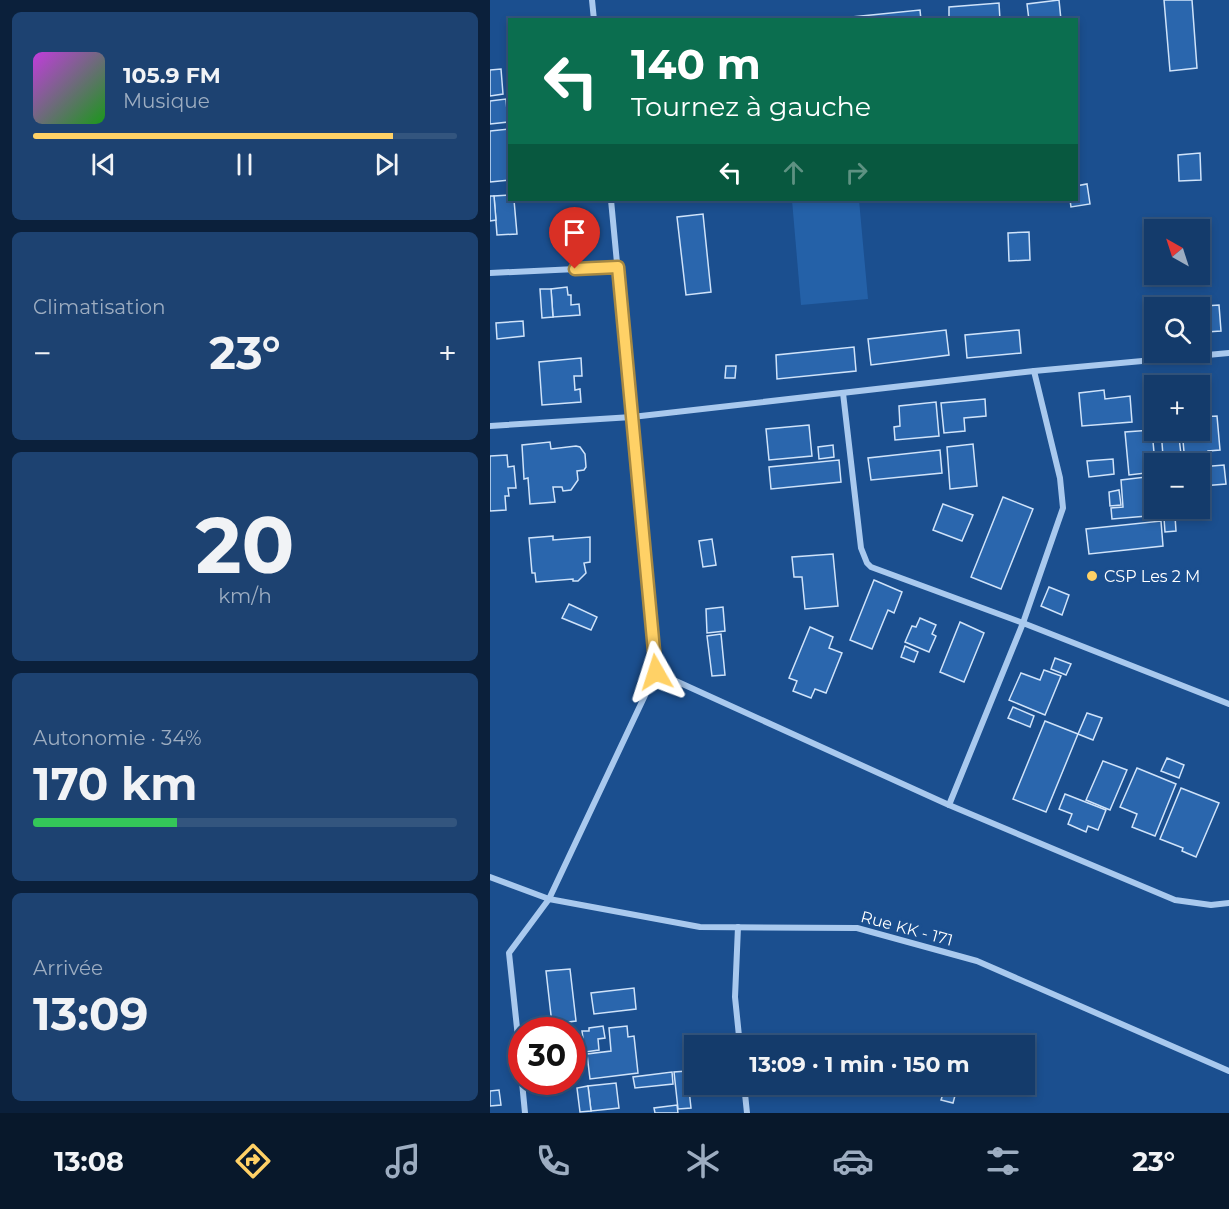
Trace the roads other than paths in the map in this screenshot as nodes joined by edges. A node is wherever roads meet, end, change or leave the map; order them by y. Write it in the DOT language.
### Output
graph roads {
  1 [pos="592,0"];
  2 [pos="594,18"];
  3 [pos="611,201"];
  4 [pos="618,267"];
  5 [pos="490,273"];
  6 [pos="1228,353"];
  7 [pos="1034,371"];
  8 [pos="843,393"];
  9 [pos="632,417"];
  10 [pos="490,426"];
  11 [pos="1023,623"];
  12 [pos="656,672"];
  13 [pos="1228,704"];
  14 [pos="949,805"];
  15 [pos="490,877"];
  16 [pos="549,899"];
  17 [pos="1228,903"];
  18 [pos="738,927"];
  19 [pos="516,1017"];
  20 [pos="739,1035"];
  21 [pos="1228,1071"];
  22 [pos="523,1095"];
  23 [pos="745,1095"];
  24 [pos="525,1113"];
  25 [pos="747,1113"];
  1 -- 2 [label="street"];
  3 -- 4 [label="street"];
  4 -- 5 [label="street"];
  4 -- 9 [label="street"];
  6 -- 7 [label="street"];
  7 -- 8 [label="street"];
  7 -- 11 [label="street"];
  8 -- 9 [label="street"];
  8 -- 11 [label="street"];
  9 -- 10 [label="street"];
  9 -- 12 [label="street"];
  11 -- 13 [label="street"];
  11 -- 14 [label="street"];
  12 -- 14 [label="street"];
  12 -- 16 [label="street"];
  14 -- 17 [label="street"];
  15 -- 16 [label="street, Rue KK - 171"];
  16 -- 18 [label="street, Rue KK - 171"];
  16 -- 19 [label="street"];
  18 -- 20 [label="street"];
  18 -- 21 [label="street, Rue KK - 171"];
  22 -- 24 [label="street"];
  23 -- 25 [label="street"];
}
